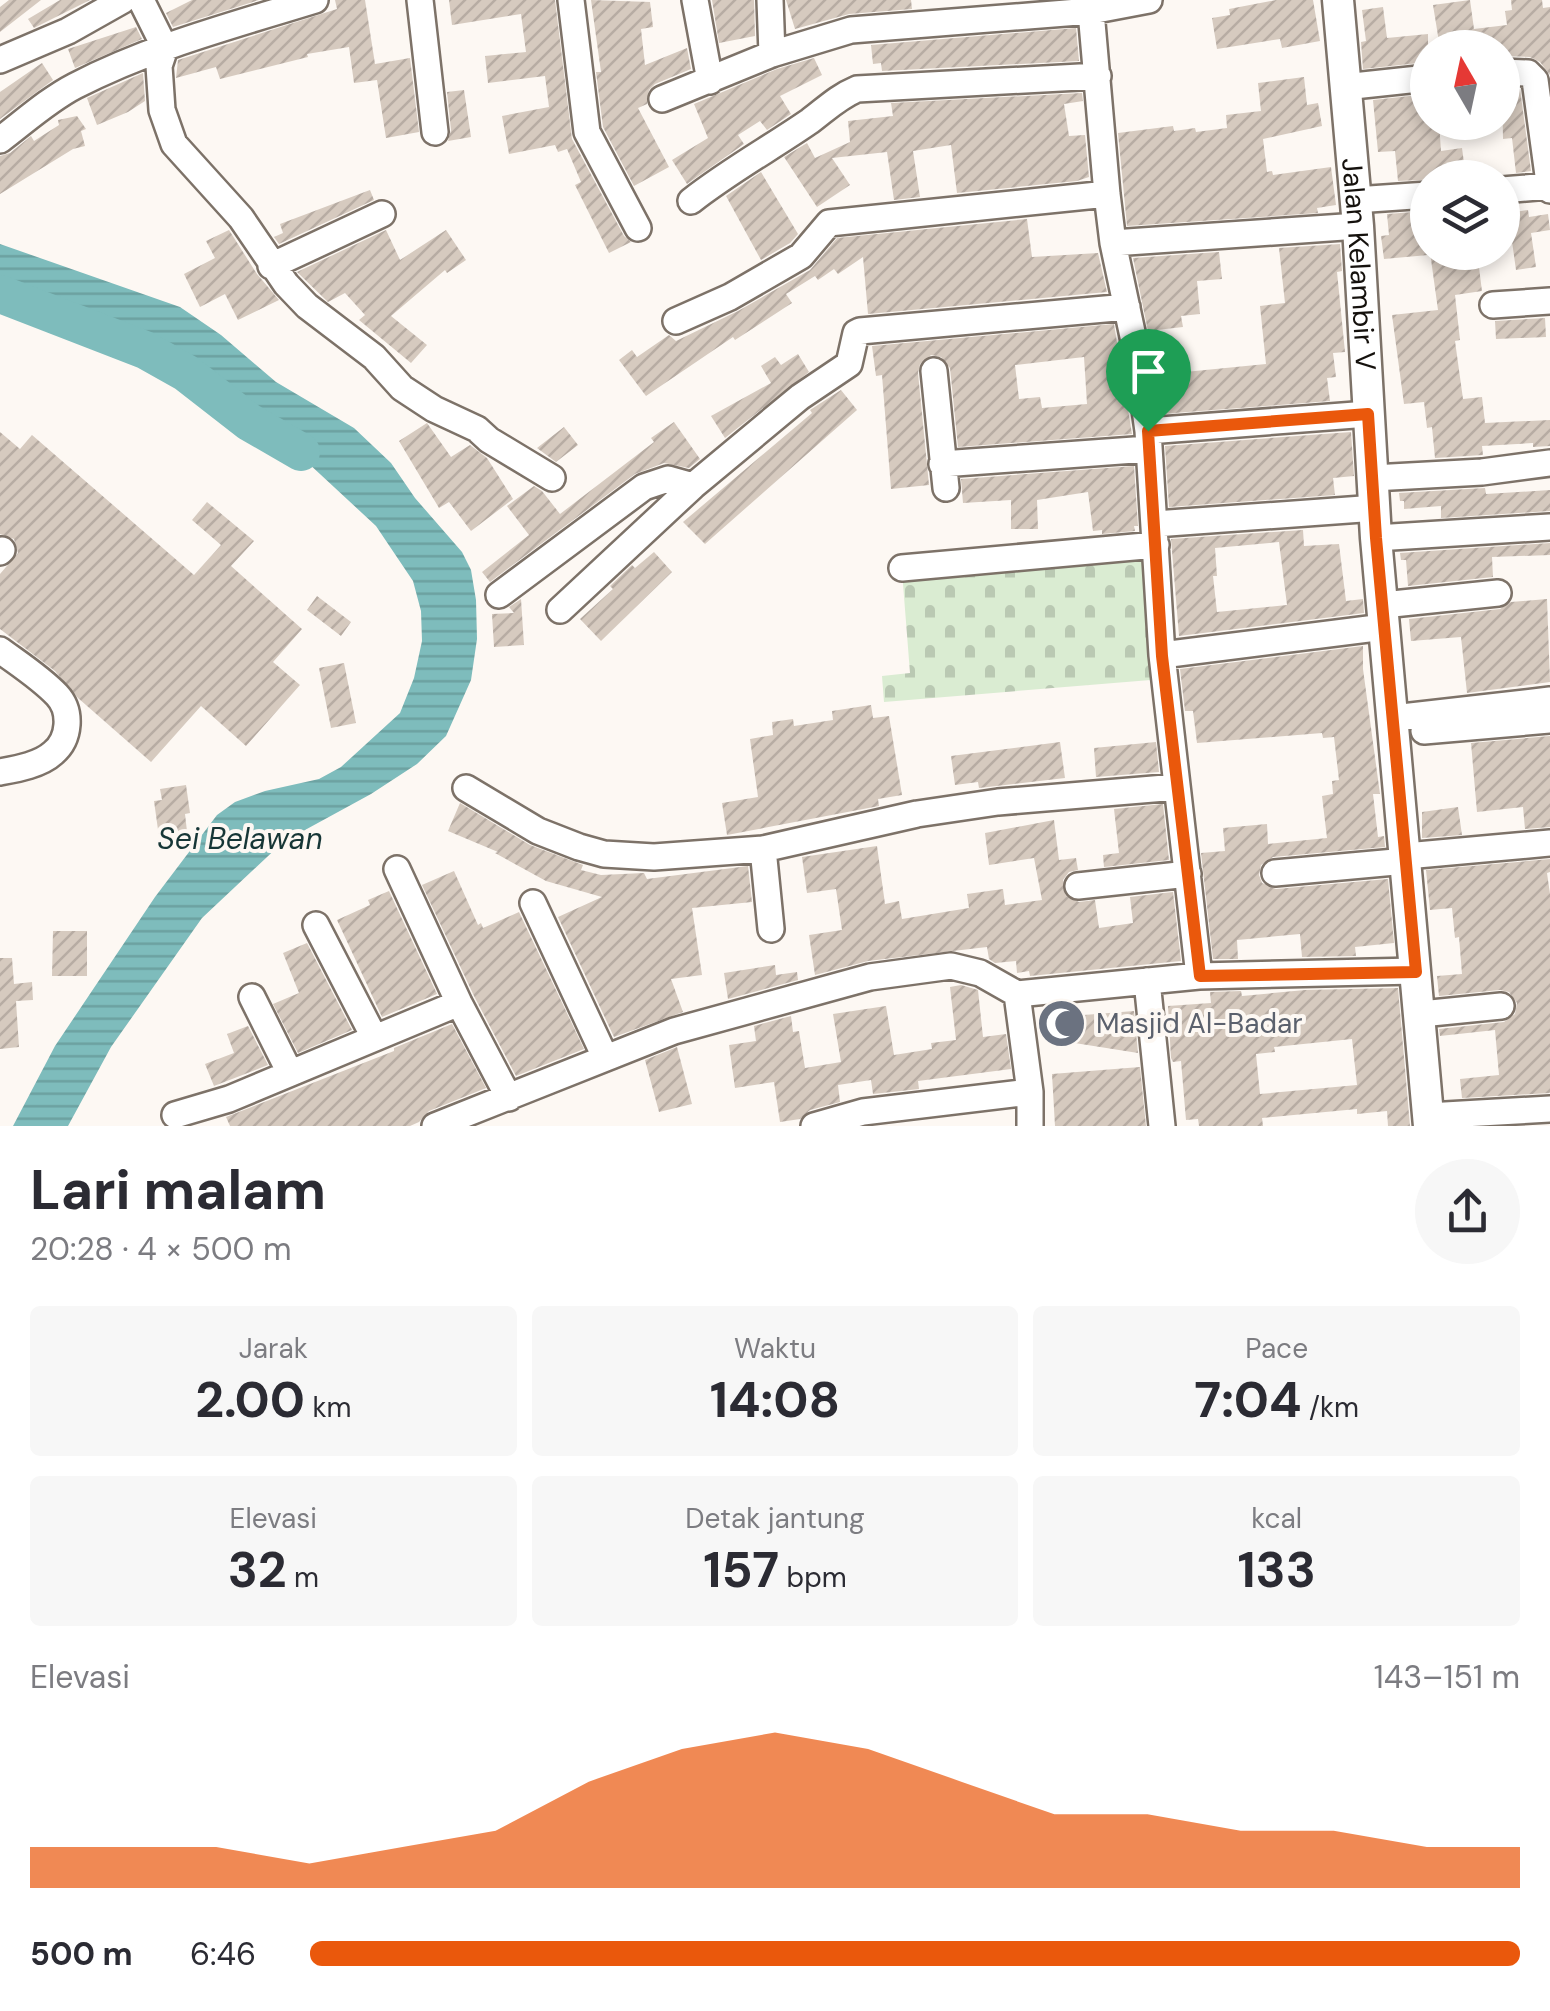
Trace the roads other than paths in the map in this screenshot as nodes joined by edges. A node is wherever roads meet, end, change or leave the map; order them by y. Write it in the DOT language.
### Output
graph roads {
  1 [pos="123,0"];
  2 [pos="140,0"];
  3 [pos="315,0"];
  4 [pos="420,0"];
  5 [pos="571,0"];
  6 [pos="696,0"];
  7 [pos="770,0"];
  8 [pos="1149,0"];
  9 [pos="1339,0"];
  10 [pos="1090,5"];
  11 [pos="164,48"];
  12 [pos="772,54"];
  13 [pos="0,60"];
  14 [pos="1520,73"];
  15 [pos="1098,76"];
  16 [pos="1410,80"];
  17 [pos="710,81"];
  18 [pos="1344,88"];
  19 [pos="662,98"];
  20 [pos="435,132"];
  21 [pos="0,140"];
  22 [pos="1550,188"];
  23 [pos="1520,189"];
  24 [pos="1107,194"];
  25 [pos="1410,200"];
  26 [pos="691,201"];
  27 [pos="1356,213"];
  28 [pos="382,214"];
  29 [pos="638,228"];
  30 [pos="1114,244"];
  31 [pos="272,266"];
  32 [pos="1550,301"];
  33 [pos="1493,306"];
  34 [pos="1127,307"];
  35 [pos="676,321"];
  36 [pos="934,371"];
  37 [pos="1368,414"];
  38 [pos="1148,440"];
  39 [pos="1550,464"];
  40 [pos="552,478"];
  41 [pos="693,486"];
  42 [pos="1375,508"];
  43 [pos="1550,527"];
  44 [pos="1156,534"];
  45 [pos="902,568"];
  46 [pos="1498,593"];
  47 [pos="499,594"];
  48 [pos="560,610"];
  49 [pos="1384,616"];
  50 [pos="0,650"];
  51 [pos="1162,656"];
  52 [pos="1550,700"];
  53 [pos="1550,720"];
  54 [pos="1394,726"];
  55 [pos="0,772"];
  56 [pos="1177,787"];
  57 [pos="466,788"];
  58 [pos="1550,843"];
  59 [pos="763,848"];
  60 [pos="1406,858"];
  61 [pos="396,868"];
  62 [pos="1275,873"];
  63 [pos="1188,874"];
  64 [pos="1078,886"];
  65 [pos="533,903"];
  66 [pos="316,925"];
  67 [pos="771,928"];
  68 [pos="1416,972"];
  69 [pos="1200,976"];
  70 [pos="1147,981"];
  71 [pos="1017,994"];
  72 [pos="252,997"];
  73 [pos="459,1003"];
  74 [pos="1501,1006"];
  75 [pos="1421,1014"];
  76 [pos="374,1037"];
  77 [pos="605,1057"];
  78 [pos="290,1073"];
  79 [pos="1030,1092"];
  80 [pos="509,1098"];
  81 [pos="1550,1109"];
  82 [pos="174,1115"];
  83 [pos="1428,1121"];
  84 [pos="435,1126"];
  85 [pos="814,1126"];
  86 [pos="1030,1126"];
  87 [pos="1162,1126"];
  1 -- 13 [label="street"];
  2 -- 11 [label="street"];
  3 -- 11 [label="street"];
  4 -- 20 [label="street"];
  5 -- 29 [label="street"];
  6 -- 17 [label="street"];
  7 -- 12 [label="street"];
  8 -- 10 [label="street"];
  9 -- 18 [label="main road, Jalan Kelambir V"];
  10 -- 12 [label="street"];
  10 -- 15 [label="street"];
  11 -- 21 [label="street"];
  11 -- 31 [label="street"];
  12 -- 17 [label="street"];
  14 -- 22 [label="street"];
  15 -- 24 [label="street"];
  15 -- 26 [label="street"];
  16 -- 18 [label="street"];
  17 -- 19 [label="street"];
  18 -- 27 [label="main road, Jalan Kelambir V"];
  22 -- 23 [label="street"];
  24 -- 30 [label="street"];
  24 -- 35 [label="street"];
  25 -- 27 [label="street"];
  27 -- 30 [label="street"];
  27 -- 37 [label="main road, Jalan Kelambir V"];
  28 -- 31 [label="street"];
  30 -- 34 [label="street"];
  31 -- 40 [label="street"];
  32 -- 33 [label="street"];
  34 -- 38 [label="street"];
  34 -- 41 [label="street"];
  36 -- 38 [label="street"];
  37 -- 38 [label="street"];
  37 -- 42 [label="main road, Jalan Kelambir V"];
  38 -- 44 [label="street"];
  39 -- 42 [label="street"];
  41 -- 47 [label="street"];
  41 -- 48 [label="street"];
  42 -- 43 [label="street"];
  42 -- 44 [label="street"];
  42 -- 49 [label="main road, Jalan Kelambir V"];
  44 -- 45 [label="street"];
  44 -- 51 [label="street"];
  46 -- 49 [label="street"];
  49 -- 51 [label="street"];
  49 -- 54 [label="main road, Jalan Kelambir V"];
  50 -- 55 [label="street"];
  51 -- 56 [label="street"];
  52 -- 54 [label="street"];
  53 -- 54 [label="street"];
  54 -- 60 [label="main road, Jalan Kelambir V"];
  56 -- 59 [label="street"];
  56 -- 63 [label="street"];
  57 -- 59 [label="street"];
  58 -- 60 [label="street"];
  59 -- 67 [label="street"];
  60 -- 62 [label="street"];
  60 -- 68 [label="main road, Jalan Kelambir V"];
  61 -- 73 [label="street"];
  63 -- 64 [label="street"];
  63 -- 69 [label="street"];
  65 -- 77 [label="street"];
  66 -- 76 [label="street"];
  68 -- 69 [label="street"];
  68 -- 75 [label="main road, Jalan Kelambir V"];
  69 -- 70 [label="street"];
  70 -- 71 [label="street"];
  70 -- 87 [label="street"];
  71 -- 77 [label="street"];
  71 -- 79 [label="street"];
  72 -- 78 [label="street"];
  73 -- 76 [label="street"];
  73 -- 80 [label="street"];
  74 -- 75 [label="street"];
  75 -- 83 [label="main road, Jalan Kelambir V"];
  76 -- 78 [label="street"];
  77 -- 80 [label="street"];
  78 -- 82 [label="street"];
  79 -- 85 [label="street"];
  79 -- 86 [label="street"];
  80 -- 84 [label="street"];
  81 -- 83 [label="street"];
}
